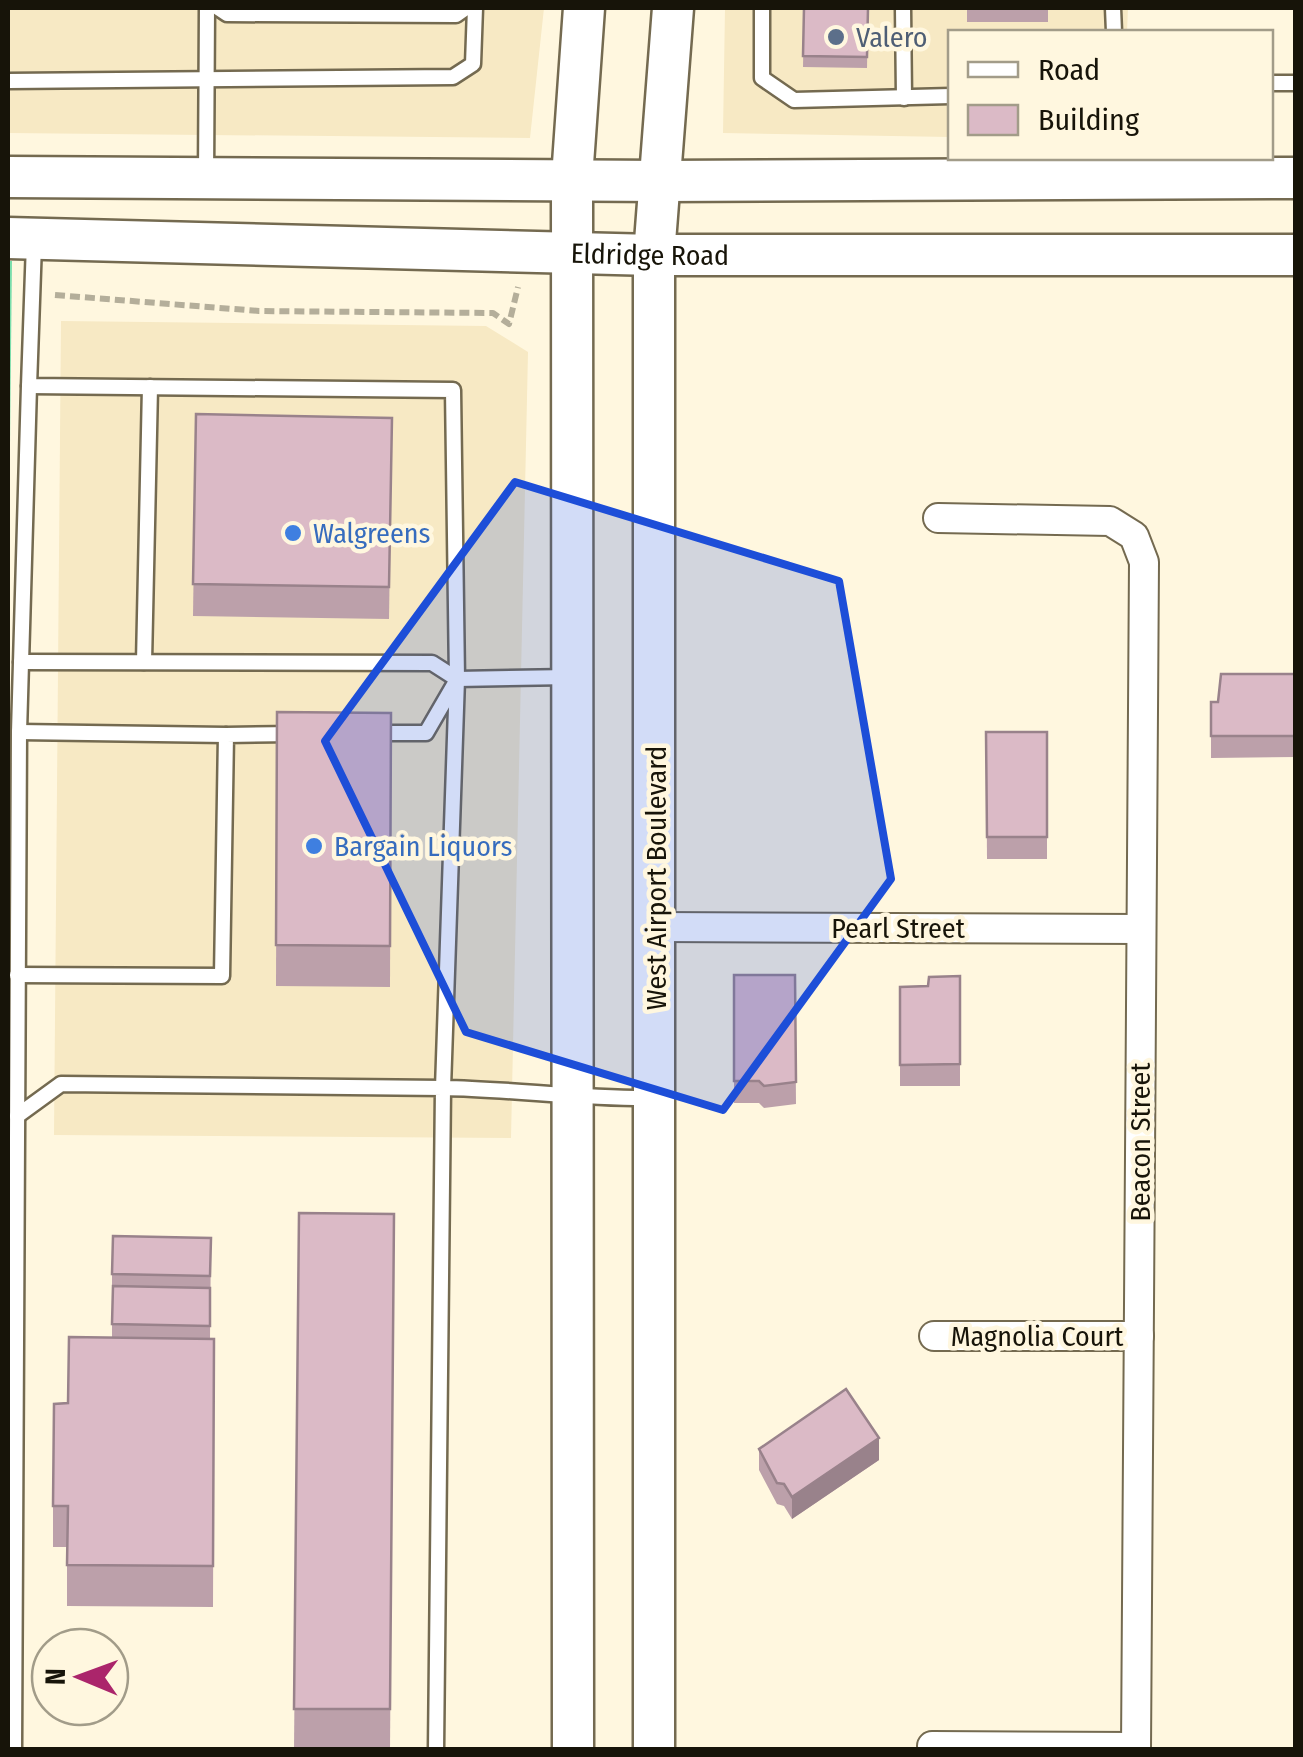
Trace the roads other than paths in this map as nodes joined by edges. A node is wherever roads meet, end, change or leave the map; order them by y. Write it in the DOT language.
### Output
graph roads {
  1 [pos="207,8"];
  2 [pos="218,8"];
  3 [pos="466,8"];
  4 [pos="475,8"];
  5 [pos="584,8"];
  6 [pos="673,8"];
  7 [pos="762,8"];
  8 [pos="903,8"];
  9 [pos="207,80"];
  10 [pos="8,82"];
  11 [pos="948,96"];
  12 [pos="904,98"];
  13 [pos="1135,167"];
  14 [pos="8,176"];
  15 [pos="206,177"];
  16 [pos="572,178"];
  17 [pos="1296,178"];
  18 [pos="662,181"];
  19 [pos="21,238"];
  20 [pos="654,255"];
  21 [pos="1296,255"];
  22 [pos="572,265"];
  23 [pos="30,386"];
  24 [pos="150,387"];
  25 [pos="938,518"];
  26 [pos="21,662"];
  27 [pos="144,662"];
  28 [pos="572,677"];
  29 [pos="457,680"];
  30 [pos="20,732"];
  31 [pos="316,734"];
  32 [pos="353,734"];
  33 [pos="226,735"];
  34 [pos="656,927"];
  35 [pos="1140,929"];
  36 [pos="18,974"];
  37 [pos="443,1088"];
  38 [pos="658,1098"];
  39 [pos="572,1099"];
  40 [pos="17,1116"];
  41 [pos="934,1336"];
  42 [pos="1139,1336"];
  43 [pos="932,1746"];
  44 [pos="1136,1748"];
  45 [pos="14,1750"];
  46 [pos="436,1750"];
  47 [pos="573,1750"];
  48 [pos="654,1750"];
  1 -- 9 [label="lane"];
  2 -- 3 [label="lane"];
  4 -- 9 [label="lane"];
  5 -- 16 [label="main road"];
  6 -- 18 [label="main road, West Airport Boulevard"];
  7 -- 12 [label="lane"];
  8 -- 12 [label="lane"];
  9 -- 10 [label="lane"];
  9 -- 15 [label="lane"];
  11 -- 12 [label="lane"];
  13 -- 17 [label="main road"];
  13 -- 18 [label="main road"];
  14 -- 15 [label="main road"];
  15 -- 16 [label="main road"];
  16 -- 18 [label="main road"];
  16 -- 22 [label="main road"];
  18 -- 20 [label="main road, West Airport Boulevard"];
  19 -- 22 [label="main road, Eldridge Road"];
  19 -- 23 [label="lane"];
  20 -- 21 [label="main road, Eldridge Road"];
  20 -- 22 [label="main road, Eldridge Road"];
  20 -- 34 [label="main road, West Airport Boulevard"];
  22 -- 28 [label="main road"];
  23 -- 24 [label="lane"];
  23 -- 26 [label="lane"];
  24 -- 27 [label="lane"];
  24 -- 29 [label="lane"];
  25 -- 35 [label="street, Beacon Street"];
  26 -- 27 [label="lane"];
  26 -- 30 [label="lane"];
  27 -- 29 [label="lane"];
  28 -- 29 [label="lane"];
  28 -- 39 [label="main road"];
  29 -- 32 [label="lane"];
  29 -- 37 [label="lane"];
  30 -- 33 [label="lane"];
  30 -- 36 [label="lane"];
  31 -- 33 [label="lane"];
  33 -- 36 [label="lane"];
  34 -- 35 [label="street, Pearl Street"];
  34 -- 38 [label="main road, West Airport Boulevard"];
  35 -- 42 [label="street, Beacon Street"];
  36 -- 40 [label="lane"];
  37 -- 39 [label="lane"];
  37 -- 40 [label="lane"];
  37 -- 46 [label="lane"];
  38 -- 39 [label="lane"];
  38 -- 48 [label="main road, West Airport Boulevard"];
  39 -- 47 [label="main road"];
  40 -- 45 [label="lane"];
  41 -- 42 [label="street, Magnolia Court"];
  42 -- 44 [label="street, Beacon Street"];
  43 -- 44 [label="street"];
}
